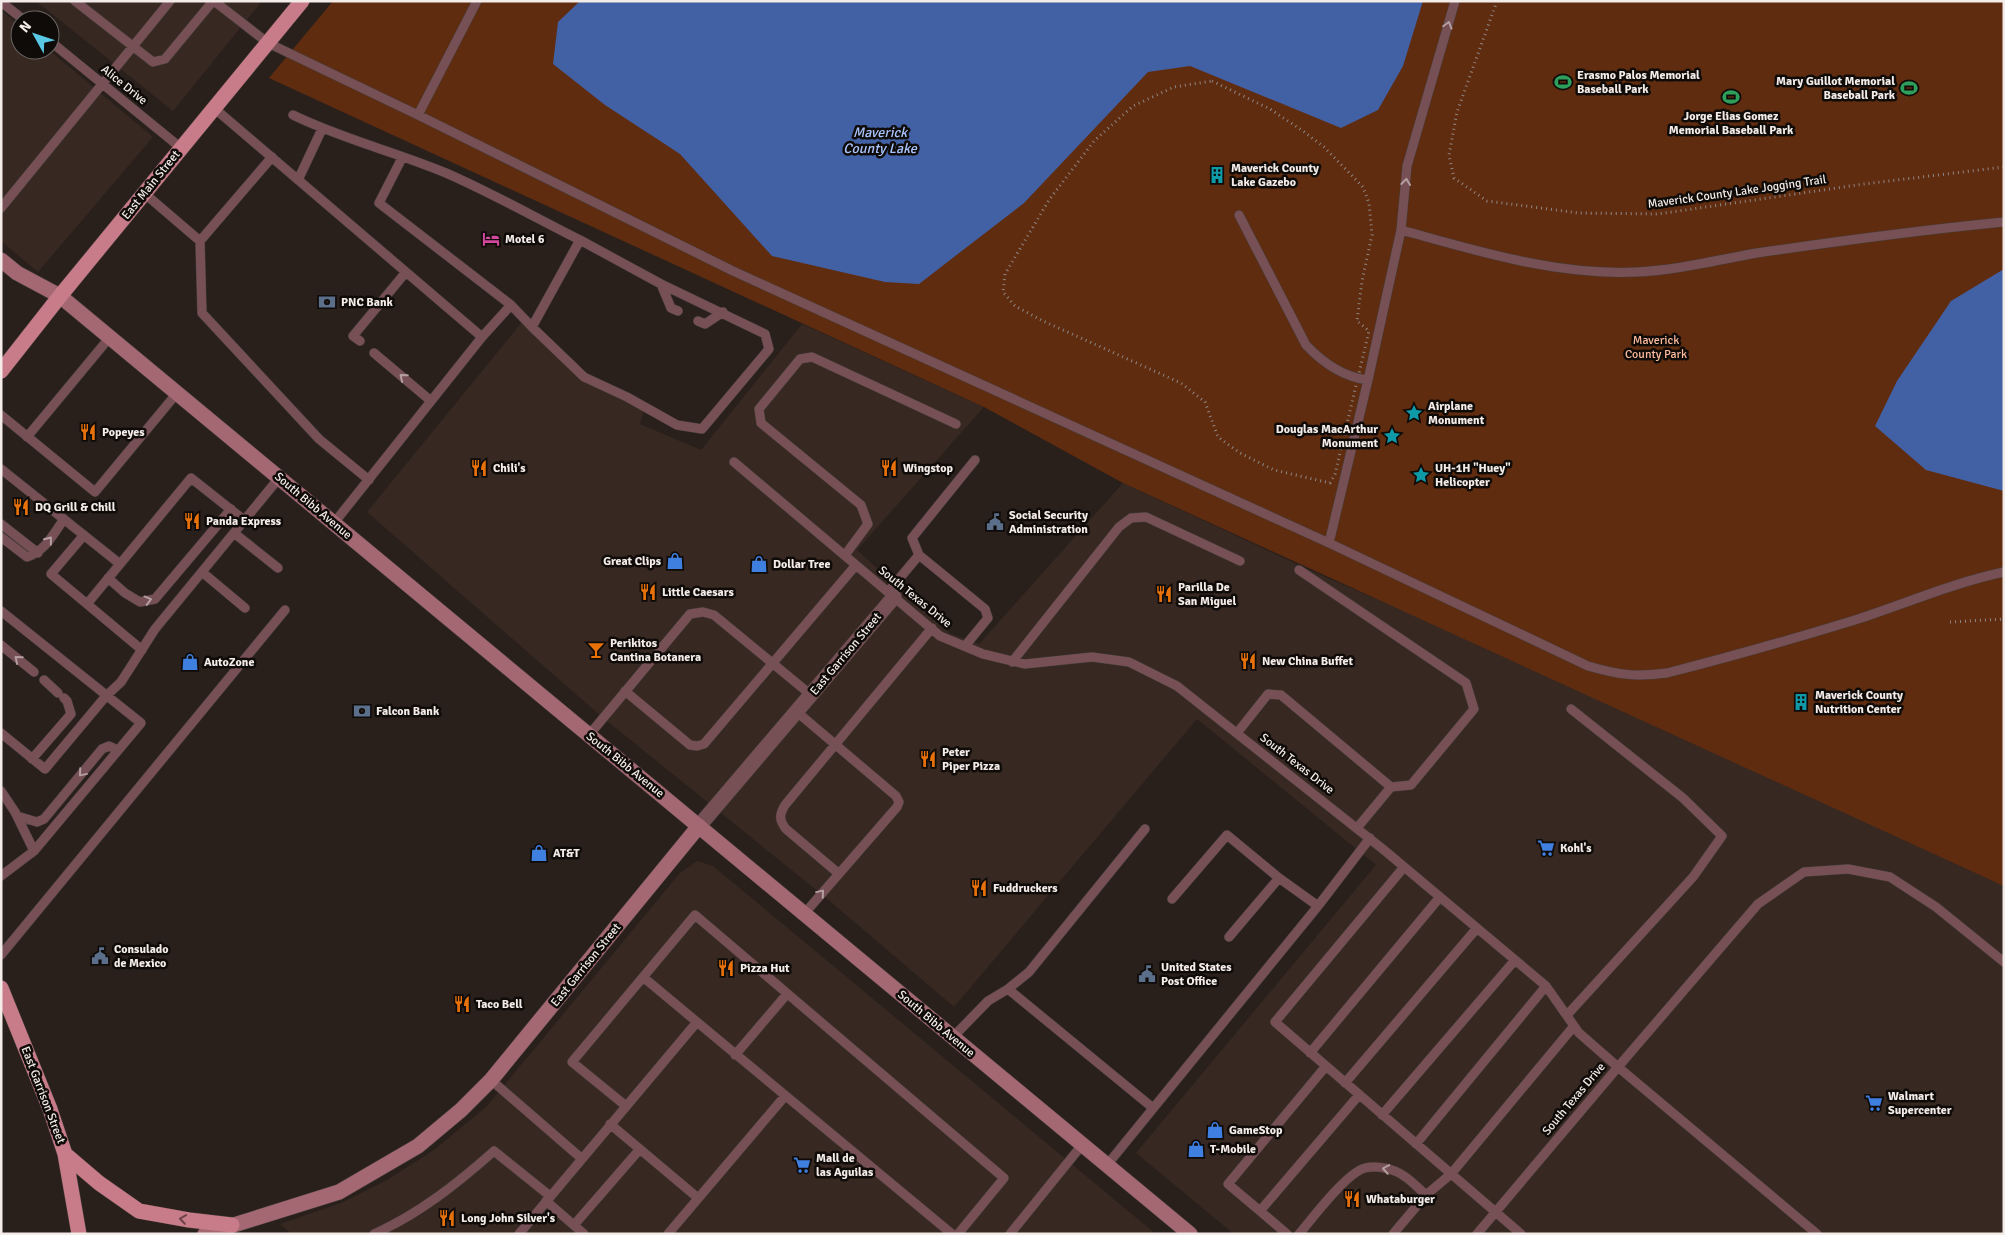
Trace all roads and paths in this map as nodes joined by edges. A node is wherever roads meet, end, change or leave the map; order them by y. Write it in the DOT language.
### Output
graph roads {
  1 [pos="75,1"];
  2 [pos="170,1"];
  3 [pos="213,1"];
  4 [pos="302,1"];
  5 [pos="477,1"];
  6 [pos="1455,1"];
  7 [pos="1497,1"];
  8 [pos="1,2"];
  9 [pos="11,10"];
  10 [pos="268,43"];
  11 [pos="133,46"];
  12 [pos="60,49"];
  13 [pos="103,84"];
  14 [pos="214,108"];
  15 [pos="293,115"];
  16 [pos="418,115"];
  17 [pos="322,129"];
  18 [pos="181,148"];
  19 [pos="272,158"];
  20 [pos="402,158"];
  21 [pos="2004,167"];
  22 [pos="298,180"];
  23 [pos="144,193"];
  24 [pos="1,208"];
  25 [pos="1239,216"];
  26 [pos="2004,222"];
  27 [pos="1401,230"];
  28 [pos="580,240"];
  29 [pos="200,241"];
  30 [pos="1,260"];
  31 [pos="406,272"];
  32 [pos="661,284"];
  33 [pos="60,296"];
  34 [pos="511,305"];
  35 [pos="678,311"];
  36 [pos="723,312"];
  37 [pos="698,321"];
  38 [pos="532,326"];
  39 [pos="1363,326"];
  40 [pos="110,337"];
  41 [pos="482,337"];
  42 [pos="360,341"];
  43 [pos="374,353"];
  44 [pos="1,371"];
  45 [pos="1368,380"];
  46 [pos="177,393"];
  47 [pos="432,401"];
  48 [pos="1,415"];
  49 [pos="956,424"];
  50 [pos="27,436"];
  51 [pos="975,460"];
  52 [pos="734,462"];
  53 [pos="1,469"];
  54 [pos="279,478"];
  55 [pos="369,480"];
  56 [pos="1330,483"];
  57 [pos="231,509"];
  58 [pos="64,519"];
  59 [pos="244,520"];
  60 [pos="334,523"];
  61 [pos="1,524"];
  62 [pos="234,533"];
  63 [pos="84,535"];
  64 [pos="1,538"];
  65 [pos="1328,543"];
  66 [pos="38,553"];
  67 [pos="845,555"];
  68 [pos="919,556"];
  69 [pos="1240,561"];
  70 [pos="120,564"];
  71 [pos="856,565"];
  72 [pos="278,568"];
  73 [pos="1299,570"];
  74 [pos="202,572"];
  75 [pos="2004,572"];
  76 [pos="108,578"];
  77 [pos="891,594"];
  78 [pos="87,604"];
  79 [pos="245,608"];
  80 [pos="285,610"];
  81 [pos="1,611"];
  82 [pos="2004,619"];
  83 [pos="1950,622"];
  84 [pos="932,628"];
  85 [pos="1,645"];
  86 [pos="965,646"];
  87 [pos="142,650"];
  88 [pos="1012,662"];
  89 [pos="773,663"];
  90 [pos="34,672"];
  91 [pos="44,680"];
  92 [pos="625,691"];
  93 [pos="811,695"];
  94 [pos="106,696"];
  95 [pos="1571,709"];
  96 [pos="797,712"];
  97 [pos="1237,733"];
  98 [pos="1,734"];
  99 [pos="589,735"];
  100 [pos="835,743"];
  101 [pos="118,750"];
  102 [pos="32,759"];
  103 [pos="1391,787"];
  104 [pos="1,791"];
  105 [pos="17,816"];
  106 [pos="699,826"];
  107 [pos="1357,828"];
  108 [pos="1145,829"];
  109 [pos="1370,838"];
  110 [pos="34,850"];
  111 [pos="1404,866"];
  112 [pos="2,871"];
  113 [pos="838,873"];
  114 [pos="1279,878"];
  115 [pos="1440,897"];
  116 [pos="1172,899"];
  117 [pos="1318,906"];
  118 [pos="804,914"];
  119 [pos="1477,928"];
  120 [pos="1229,937"];
  121 [pos="1,955"];
  122 [pos="1515,960"];
  123 [pos="2004,962"];
  124 [pos="643,977"];
  125 [pos="1546,986"];
  126 [pos="1,988"];
  127 [pos="1008,989"];
  128 [pos="787,994"];
  129 [pos="1567,1015"];
  130 [pos="697,1022"];
  131 [pos="1574,1026"];
  132 [pos="953,1038"];
  133 [pos="1310,1053"];
  134 [pos="735,1054"];
  135 [pos="1326,1066"];
  136 [pos="1618,1067"];
  137 [pos="491,1080"];
  138 [pos="1345,1083"];
  139 [pos="1359,1095"];
  140 [pos="785,1096"];
  141 [pos="626,1106"];
  142 [pos="1153,1108"];
  143 [pos="1382,1115"];
  144 [pos="610,1124"];
  145 [pos="1416,1144"];
  146 [pos="1082,1145"];
  147 [pos="640,1149"];
  148 [pos="65,1154"];
  149 [pos="581,1158"];
  150 [pos="1107,1165"];
  151 [pos="1450,1174"];
  152 [pos="1426,1195"];
  153 [pos="698,1198"];
  154 [pos="548,1199"];
  155 [pos="1260,1211"];
  156 [pos="1495,1213"];
  157 [pos="574,1225"];
  158 [pos="234,1228"];
  159 [pos="79,1234"];
  160 [pos="205,1234"];
  161 [pos="374,1234"];
  162 [pos="519,1234"];
  163 [pos="584,1234"];
  164 [pos="668,1234"];
  165 [pos="952,1234"];
  166 [pos="958,1234"];
  167 [pos="1010,1234"];
  168 [pos="1190,1234"];
  169 [pos="1287,1234"];
  170 [pos="1299,1234"];
  171 [pos="1394,1234"];
  172 [pos="1478,1234"];
  173 [pos="1521,1234"];
  174 [pos="1817,1234"];
  1 -- 11 [label="lane"];
  2 -- 11 [label="lane"];
  3 -- 10 [label="lane"];
  3 -- 11 [label="lane"];
  4 -- 10 [label="main road, East Main Street"];
  5 -- 16 [label="lane"];
  27 -- 6 [label="lane, one-way"];
  7 -- 21 [label="path, Maverick County Lake Jogging Trail"];
  8 -- 9 [label="lane"];
  10 -- 14 [label="main road, East Main Street"];
  10 -- 16 [label="lane"];
  11 -- 13 [label="lane"];
  12 -- 13 [label="lane, Alice Drive"];
  13 -- 18 [label="lane, Alice Drive"];
  13 -- 24 [label="lane"];
  14 -- 18 [label="main road, East Main Street"];
  14 -- 19 [label="lane"];
  15 -- 17 [label="lane"];
  16 -- 65 [label="lane"];
  17 -- 20 [label="lane"];
  17 -- 22 [label="lane"];
  18 -- 23 [label="main road, East Main Street"];
  19 -- 22 [label="lane"];
  19 -- 29 [label="lane"];
  20 -- 28 [label="lane"];
  20 -- 34 [label="lane"];
  22 -- 31 [label="lane"];
  23 -- 29 [label="lane"];
  23 -- 33 [label="main road, East Main Street"];
  25 -- 45 [label="lane"];
  26 -- 27 [label="lane"];
  27 -- 45 [label="lane"];
  28 -- 32 [label="lane"];
  28 -- 38 [label="lane"];
  29 -- 55 [label="lane"];
  30 -- 33 [label="main road, South Bibb Avenue"];
  31 -- 41 [label="lane"];
  31 -- 42 [label="lane"];
  32 -- 35 [label="lane"];
  32 -- 36 [label="lane"];
  33 -- 40 [label="main road, South Bibb Avenue"];
  33 -- 44 [label="main road, East Main Street"];
  34 -- 38 [label="lane"];
  34 -- 41 [label="lane"];
  36 -- 37 [label="lane"];
  36 -- 38 [label="lane"];
  39 -- 56 [label="path"];
  40 -- 46 [label="main road, South Bibb Avenue"];
  40 -- 50 [label="lane"];
  41 -- 47 [label="lane"];
  47 -- 43 [label="lane, one-way"];
  45 -- 65 [label="lane"];
  46 -- 50 [label="lane"];
  46 -- 54 [label="main road, South Bibb Avenue"];
  47 -- 55 [label="lane"];
  48 -- 50 [label="lane"];
  49 -- 67 [label="lane"];
  51 -- 68 [label="lane"];
  52 -- 67 [label="lane, South Texas Drive"];
  53 -- 58 [label="lane"];
  54 -- 59 [label="lane"];
  54 -- 60 [label="main road, South Bibb Avenue"];
  55 -- 60 [label="lane"];
  57 -- 59 [label="lane"];
  57 -- 70 [label="lane"];
  76 -- 57 [label="lane, one-way"];
  58 -- 63 [label="lane"];
  66 -- 58 [label="lane, one-way"];
  59 -- 62 [label="lane"];
  60 -- 99 [label="main road, South Bibb Avenue"];
  61 -- 66 [label="lane"];
  62 -- 72 [label="lane"];
  62 -- 74 [label="lane"];
  63 -- 70 [label="lane"];
  63 -- 78 [label="lane"];
  64 -- 66 [label="lane"];
  65 -- 75 [label="lane"];
  67 -- 71 [label="lane, South Texas Drive"];
  68 -- 77 [label="lane"];
  68 -- 86 [label="lane"];
  69 -- 88 [label="lane"];
  70 -- 76 [label="lane"];
  71 -- 77 [label="lane, South Texas Drive"];
  71 -- 89 [label="lane"];
  73 -- 103 [label="lane"];
  74 -- 79 [label="lane"];
  74 -- 87 [label="lane"];
  76 -- 78 [label="lane"];
  77 -- 84 [label="lane, South Texas Drive"];
  77 -- 93 [label="street, East Garrison Street"];
  78 -- 87 [label="lane"];
  80 -- 121 [label="lane"];
  81 -- 94 [label="lane"];
  82 -- 83 [label="path"];
  84 -- 86 [label="lane, South Texas Drive"];
  84 -- 100 [label="lane"];
  90 -- 85 [label="lane, one-way"];
  86 -- 88 [label="lane, South Texas Drive"];
  87 -- 94 [label="lane"];
  88 -- 97 [label="lane, South Texas Drive"];
  89 -- 92 [label="lane"];
  89 -- 92 [label="lane"];
  89 -- 93 [label="lane"];
  91 -- 102 [label="lane"];
  92 -- 99 [label="lane"];
  93 -- 96 [label="street, East Garrison Street"];
  94 -- 101 [label="lane"];
  94 -- 102 [label="lane"];
  95 -- 129 [label="lane"];
  96 -- 100 [label="lane"];
  96 -- 106 [label="street, East Garrison Street"];
  97 -- 103 [label="lane"];
  97 -- 107 [label="lane, South Texas Drive"];
  98 -- 102 [label="lane"];
  99 -- 106 [label="main road, South Bibb Avenue"];
  100 -- 113 [label="lane"];
  100 -- 113 [label="lane"];
  101 -- 105 [label="lane, one-way"];
  101 -- 110 [label="lane"];
  103 -- 107 [label="lane"];
  104 -- 105 [label="lane"];
  105 -- 110 [label="lane"];
  106 -- 118 [label="main road, South Bibb Avenue"];
  106 -- 137 [label="main road, East Garrison Street"];
  107 -- 109 [label="lane, South Texas Drive"];
  108 -- 127 [label="lane"];
  109 -- 111 [label="lane, South Texas Drive"];
  109 -- 117 [label="lane"];
  110 -- 112 [label="lane"];
  111 -- 115 [label="lane, South Texas Drive"];
  111 -- 133 [label="lane"];
  118 -- 113 [label="lane, one-way"];
  114 -- 116 [label="lane"];
  114 -- 117 [label="lane"];
  114 -- 120 [label="lane"];
  115 -- 119 [label="lane, South Texas Drive"];
  115 -- 133 [label="lane"];
  117 -- 142 [label="lane"];
  118 -- 132 [label="main road, South Bibb Avenue"];
  119 -- 122 [label="lane, South Texas Drive"];
  119 -- 138 [label="lane"];
  122 -- 125 [label="lane, South Texas Drive"];
  122 -- 143 [label="lane"];
  123 -- 136 [label="lane"];
  124 -- 128 [label="lane"];
  124 -- 130 [label="lane"];
  124 -- 141 [label="lane"];
  125 -- 129 [label="lane, South Texas Drive"];
  125 -- 145 [label="lane"];
  126 -- 148 [label="main road, East Garrison Street"];
  127 -- 132 [label="lane"];
  127 -- 142 [label="lane"];
  128 -- 134 [label="lane"];
  128 -- 166 [label="lane"];
  129 -- 131 [label="lane, South Texas Drive"];
  130 -- 134 [label="lane"];
  130 -- 141 [label="lane"];
  131 -- 136 [label="lane, South Texas Drive"];
  131 -- 151 [label="lane"];
  132 -- 146 [label="main road, South Bibb Avenue"];
  133 -- 135 [label="lane"];
  134 -- 140 [label="lane"];
  135 -- 138 [label="lane"];
  135 -- 155 [label="lane"];
  136 -- 156 [label="lane, South Texas Drive"];
  136 -- 174 [label="lane"];
  137 -- 149 [label="lane"];
  137 -- 158 [label="main road, East Garrison Street"];
  138 -- 139 [label="lane"];
  139 -- 143 [label="lane"];
  139 -- 155 [label="lane"];
  140 -- 153 [label="lane"];
  140 -- 165 [label="lane"];
  141 -- 144 [label="lane"];
  142 -- 150 [label="lane"];
  143 -- 145 [label="lane"];
  144 -- 147 [label="lane"];
  144 -- 149 [label="lane"];
  145 -- 151 [label="lane"];
  146 -- 150 [label="main road, South Bibb Avenue"];
  146 -- 167 [label="lane"];
  147 -- 153 [label="lane"];
  147 -- 157 [label="lane"];
  158 -- 148 [label="main road, one-way"];
  148 -- 159 [label="main road, East Garrison Street"];
  149 -- 154 [label="lane"];
  150 -- 168 [label="main road, South Bibb Avenue"];
  151 -- 152 [label="lane"];
  151 -- 156 [label="lane"];
  152 -- 170 [label="lane, one-way"];
  152 -- 171 [label="lane"];
  153 -- 164 [label="lane"];
  154 -- 157 [label="lane"];
  154 -- 161 [label="lane"];
  154 -- 162 [label="lane"];
  155 -- 169 [label="lane"];
  156 -- 172 [label="lane, South Texas Drive"];
  156 -- 173 [label="lane"];
  157 -- 163 [label="lane"];
  158 -- 160 [label="main road, East Garrison Street"];
}
